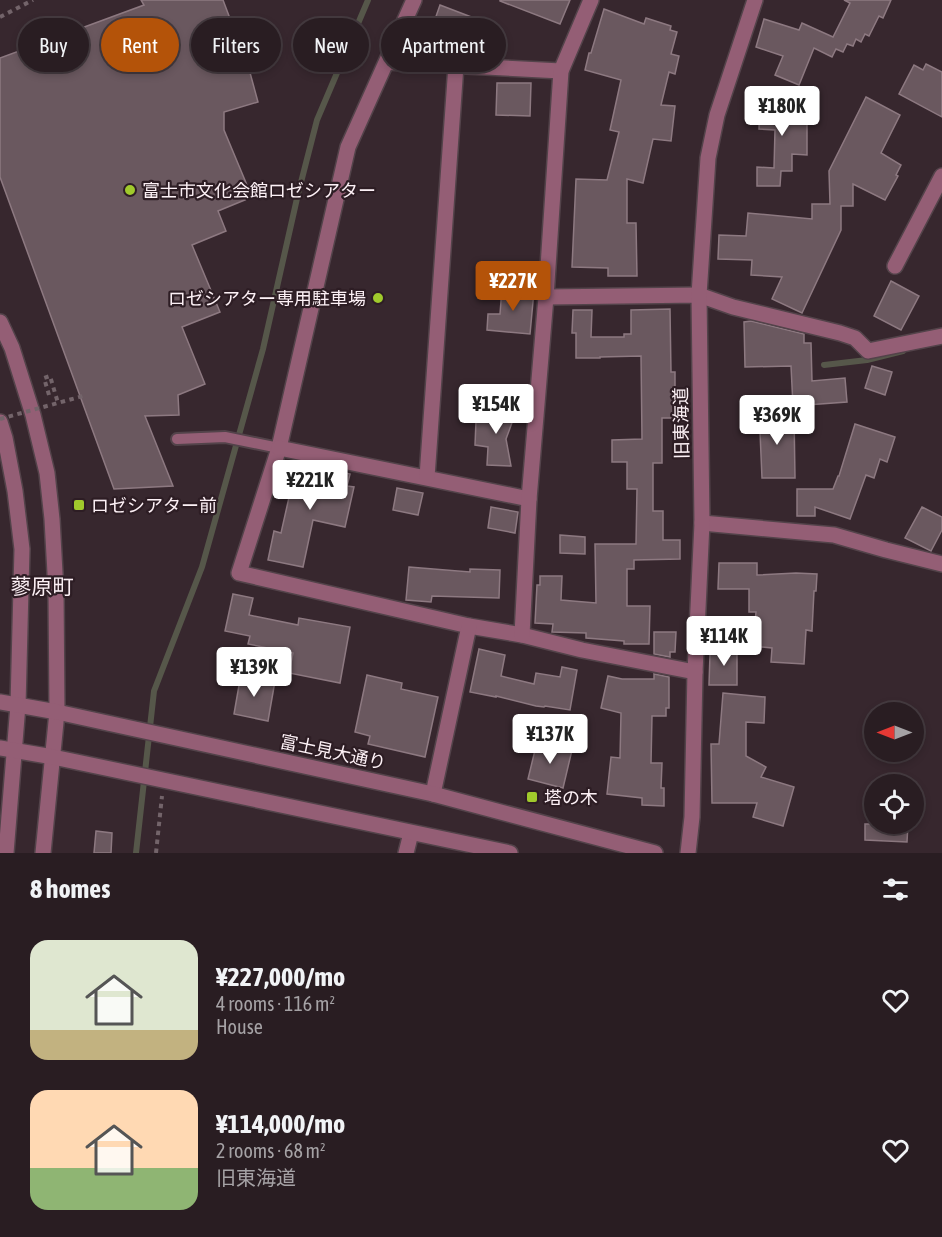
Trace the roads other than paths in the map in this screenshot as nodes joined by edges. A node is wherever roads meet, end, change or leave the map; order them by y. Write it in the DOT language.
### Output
graph roads {
  1 [pos="414,0"];
  2 [pos="591,0"];
  3 [pos="752,1"];
  4 [pos="406,18"];
  5 [pos="506,68"];
  6 [pos="561,71"];
  7 [pos="382,72"];
  8 [pos="456,72"];
  9 [pos="942,177"];
  10 [pos="895,266"];
  11 [pos="699,296"];
  12 [pos="546,297"];
  13 [pos="0,322"];
  14 [pos="942,336"];
  15 [pos="0,420"];
  16 [pos="177,439"];
  17 [pos="279,448"];
  18 [pos="427,477"];
  19 [pos="529,499"];
  20 [pos="702,523"];
  21 [pos="942,564"];
  22 [pos="469,626"];
  23 [pos="522,635"];
  24 [pos="695,672"];
  25 [pos="0,702"];
  26 [pos="18,705"];
  27 [pos="57,712"];
  28 [pos="7,749"];
  29 [pos="53,757"];
  30 [pos="433,794"];
  31 [pos="411,833"];
  32 [pos="6,853"];
  33 [pos="44,853"];
  34 [pos="406,853"];
  35 [pos="510,853"];
  36 [pos="655,853"];
  37 [pos="688,853"];
  1 -- 4 [label="street"];
  2 -- 6 [label="street"];
  3 -- 11 [label="street, 旧東海道"];
  5 -- 6 [label="street"];
  6 -- 12 [label="street"];
  7 -- 17 [label="street"];
  8 -- 18 [label="street"];
  9 -- 10 [label="street"];
  11 -- 12 [label="street"];
  11 -- 14 [label="street"];
  11 -- 20 [label="street, 旧東海道"];
  12 -- 19 [label="street"];
  13 -- 27 [label="street"];
  15 -- 26 [label="street"];
  16 -- 17 [label="lane"];
  17 -- 18 [label="street"];
  17 -- 22 [label="street"];
  18 -- 19 [label="street"];
  19 -- 23 [label="street"];
  20 -- 21 [label="street"];
  20 -- 24 [label="street, 旧東海道"];
  22 -- 23 [label="street"];
  22 -- 30 [label="street"];
  23 -- 24 [label="street"];
  24 -- 37 [label="street, 旧東海道"];
  25 -- 26 [label="street, 富士見大通り"];
  26 -- 27 [label="street, 富士見大通り"];
  26 -- 28 [label="street"];
  27 -- 29 [label="street"];
  27 -- 30 [label="street, 富士見大通り"];
  28 -- 29 [label="street"];
  28 -- 32 [label="street"];
  29 -- 31 [label="street"];
  29 -- 33 [label="street"];
  30 -- 36 [label="street, 富士見大通り"];
  31 -- 34 [label="street"];
  31 -- 35 [label="street"];
}
